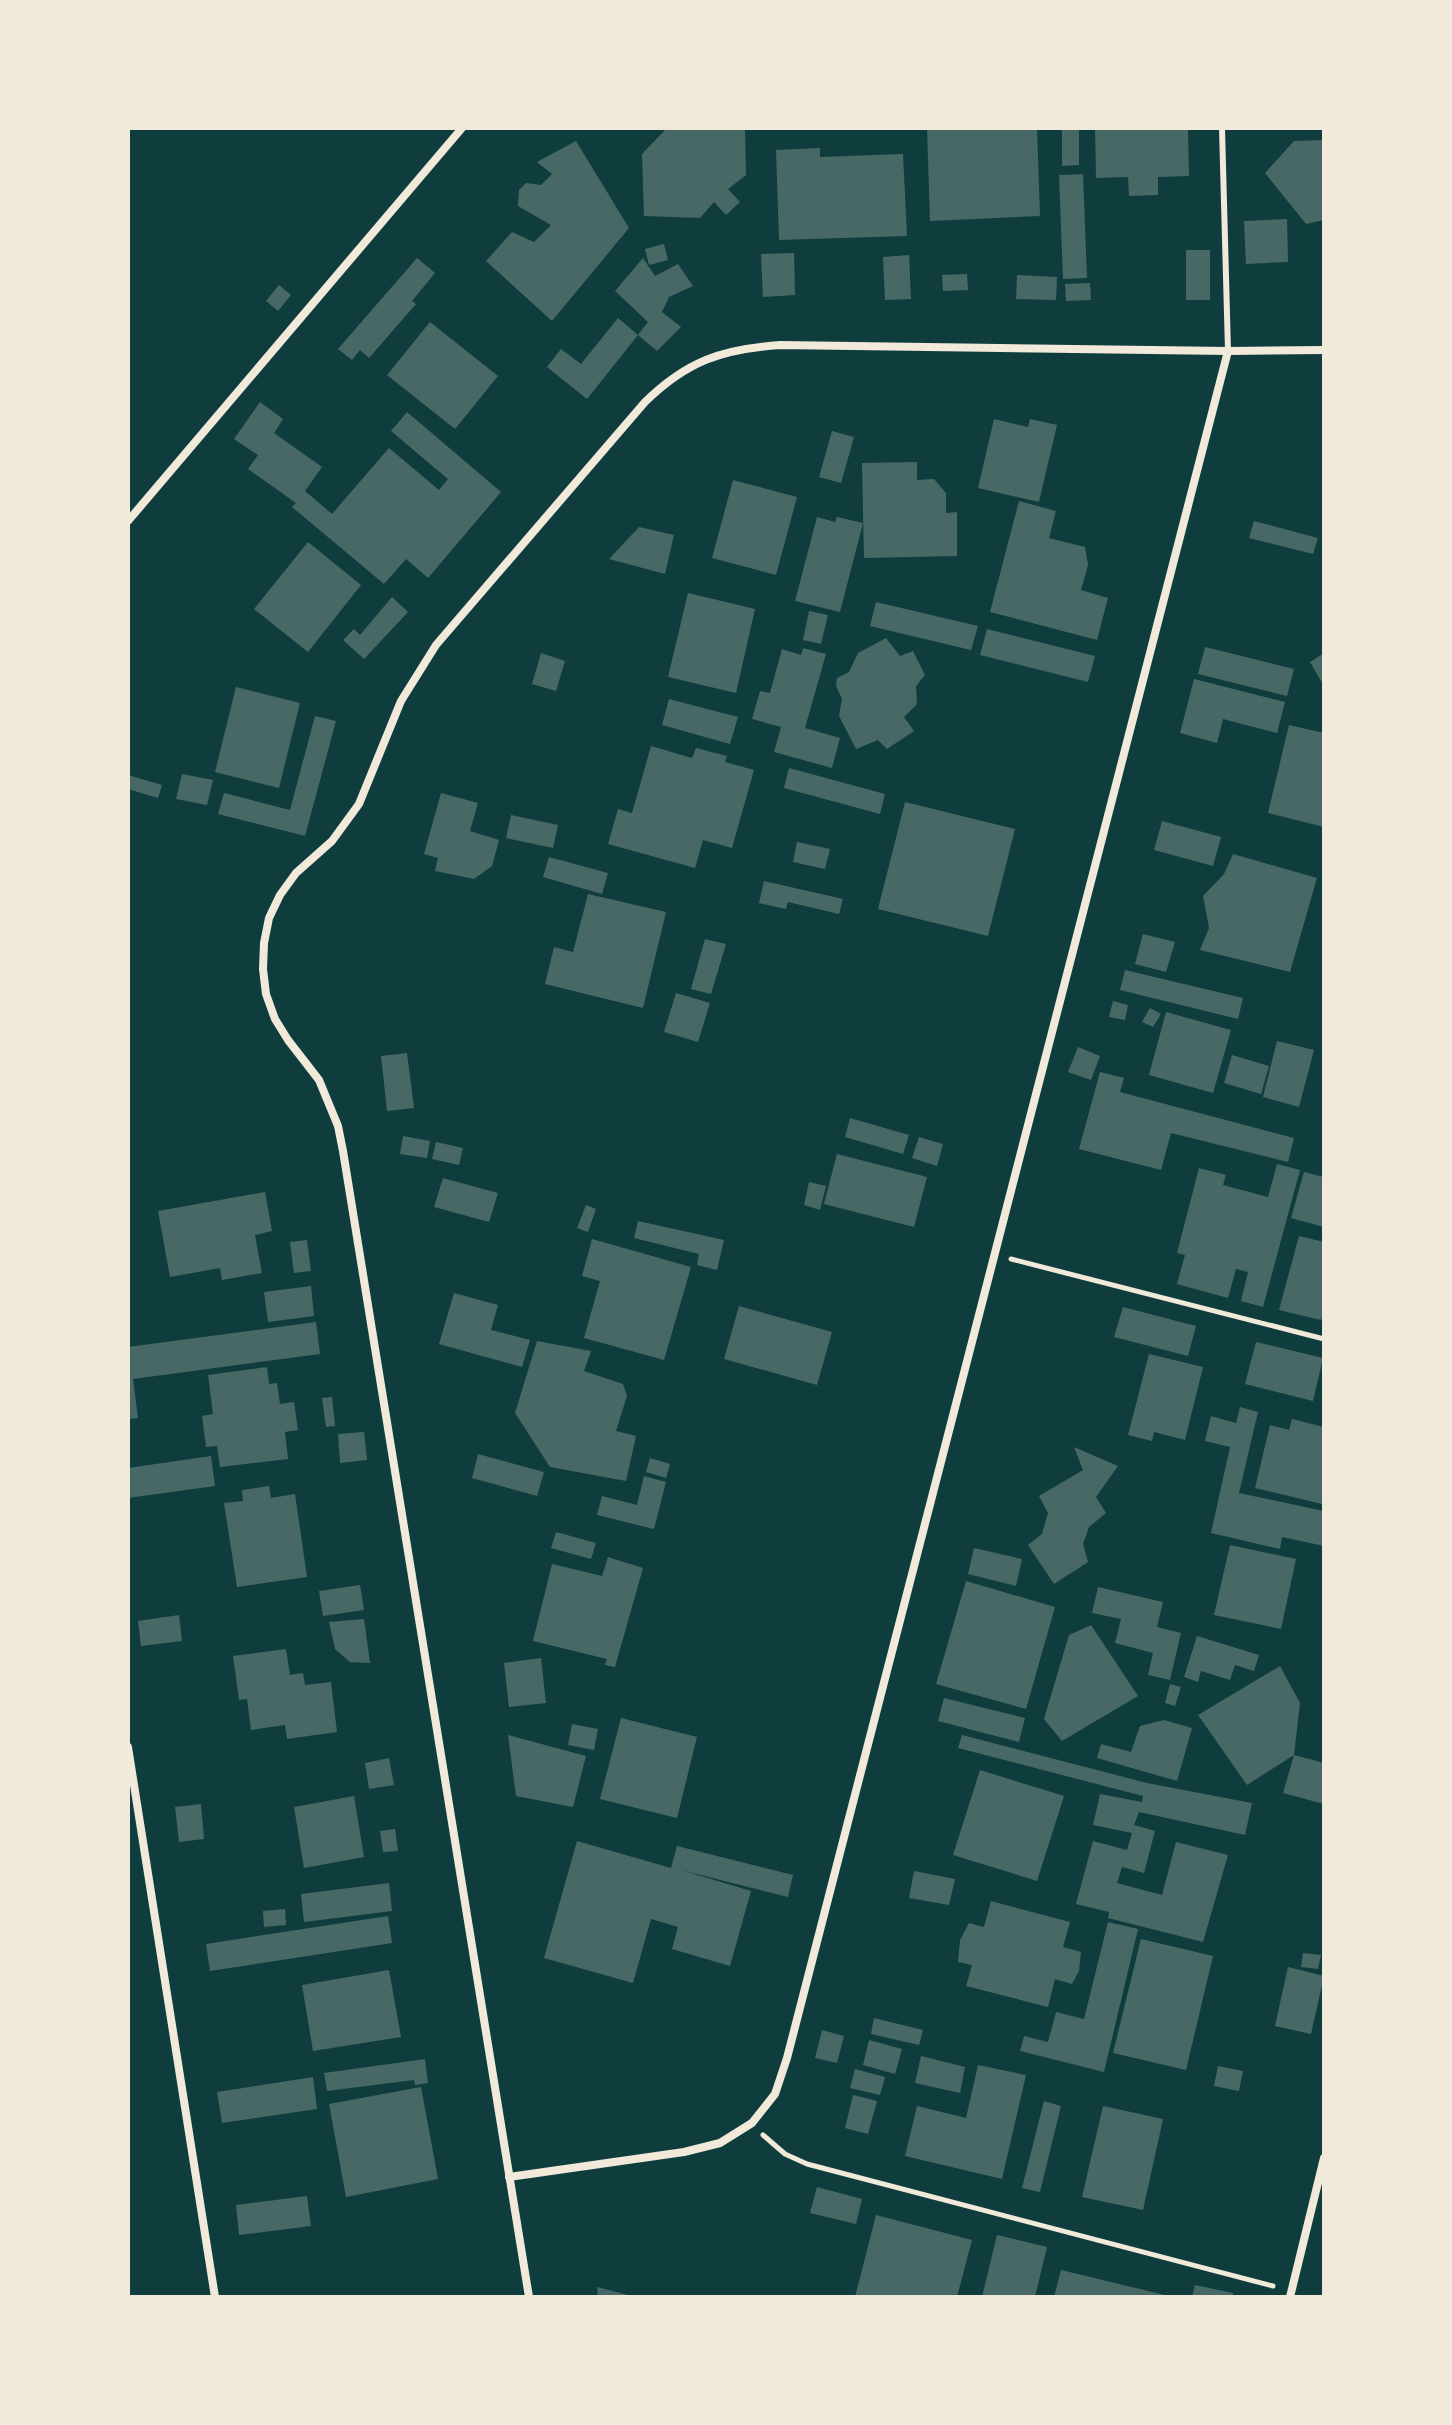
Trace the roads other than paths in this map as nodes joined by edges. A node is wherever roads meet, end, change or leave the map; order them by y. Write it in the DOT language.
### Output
graph roads {
  1 [pos="462,128"];
  2 [pos="1222,128"];
  3 [pos="1324,350"];
  4 [pos="1228,351"];
  5 [pos="128,521"];
  6 [pos="128,1747"];
  7 [pos="1324,2158"];
  8 [pos="509,2177"];
  9 [pos="1291,2294"];
  10 [pos="215,2297"];
  11 [pos="529,2297"];
  1 -- 5 [label="street"];
  2 -- 4 [label="lane"];
  3 -- 4 [label="street"];
  4 -- 8 [label="street"];
  4 -- 8 [label="street"];
  6 -- 10 [label="street"];
  7 -- 9 [label="street"];
  8 -- 11 [label="street"];
}
